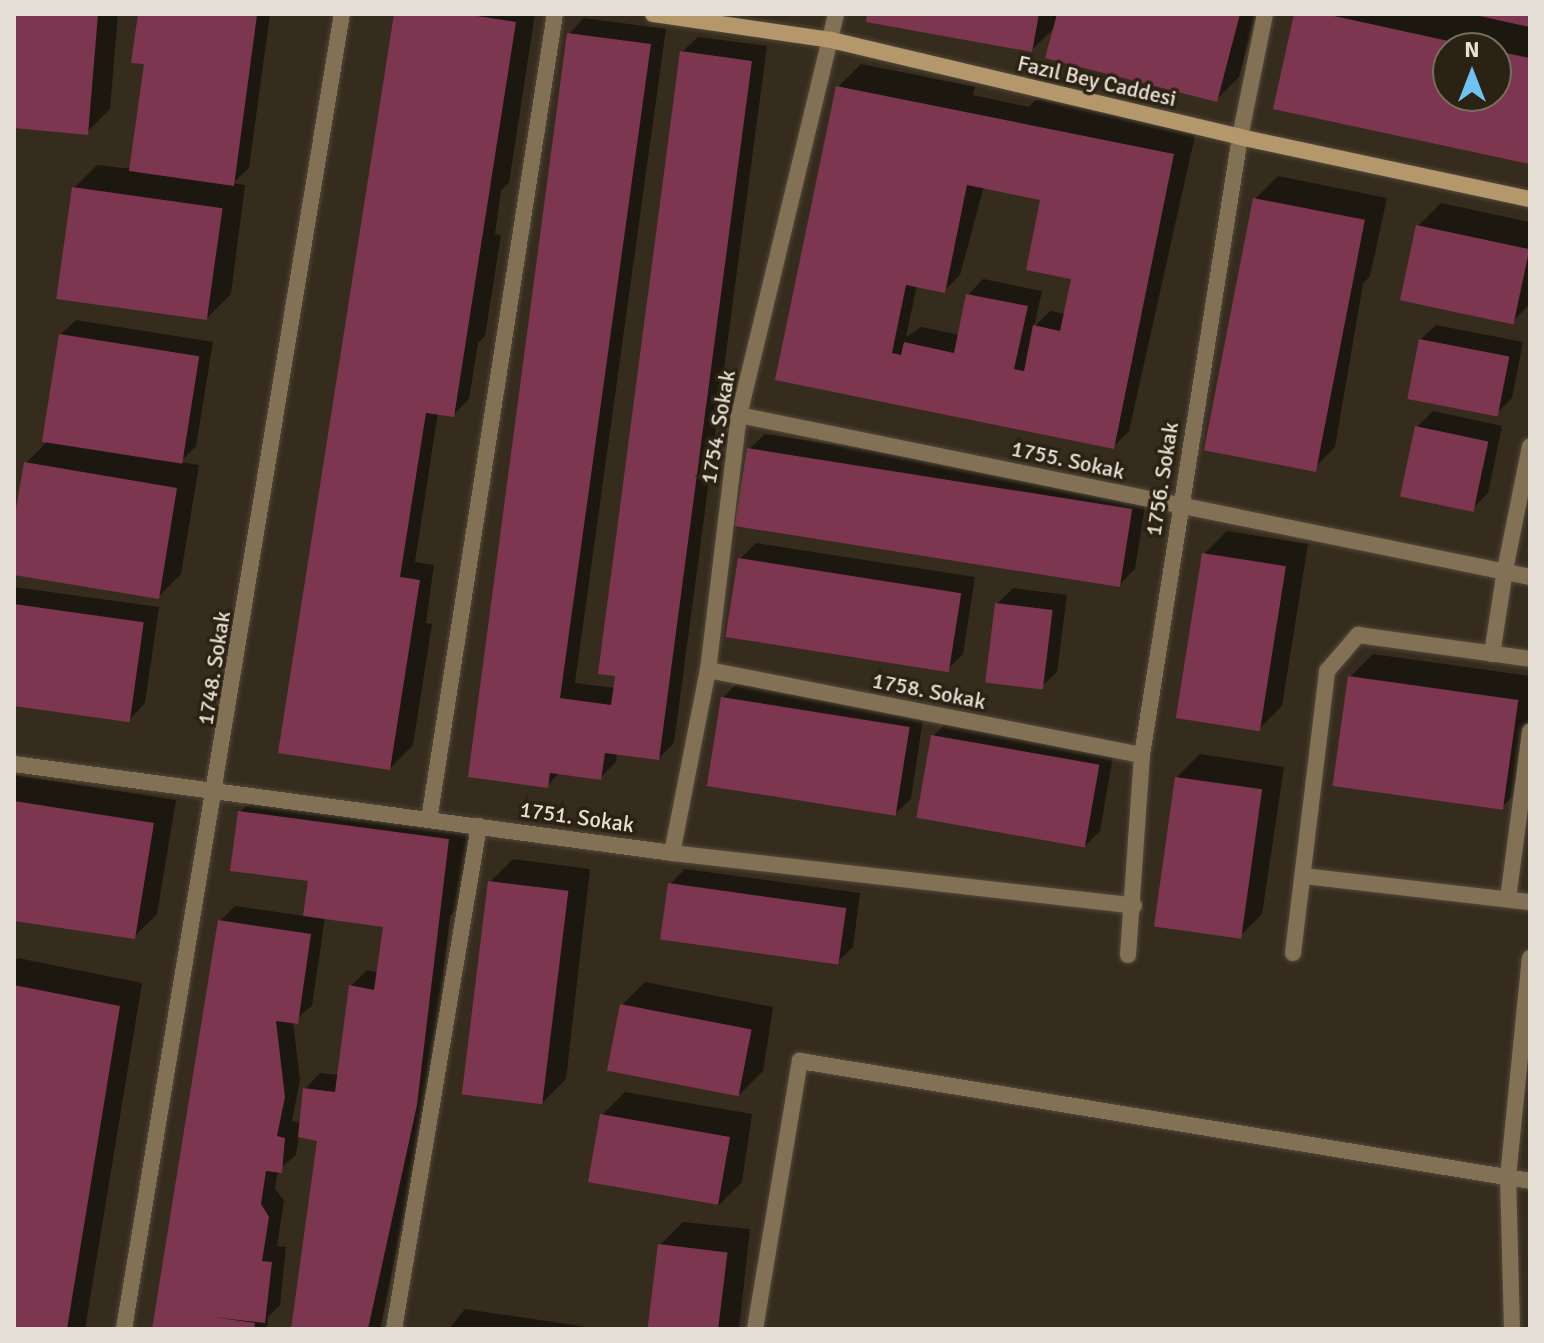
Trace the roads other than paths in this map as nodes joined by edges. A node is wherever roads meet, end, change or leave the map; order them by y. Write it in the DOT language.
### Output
graph roads {
  1 [pos="342,14"];
  2 [pos="555,14"];
  3 [pos="653,14"];
  4 [pos="836,14"];
  5 [pos="1265,14"];
  6 [pos="831,40"];
  7 [pos="1240,137"];
  8 [pos="1530,199"];
  9 [pos="739,415"];
  10 [pos="1530,446"];
  11 [pos="1180,505"];
  12 [pos="1505,570"];
  13 [pos="1530,577"];
  14 [pos="1492,654"];
  15 [pos="1530,659"];
  16 [pos="708,670"];
  17 [pos="1530,731"];
  18 [pos="1142,755"];
  19 [pos="14,764"];
  20 [pos="216,790"];
  21 [pos="429,820"];
  22 [pos="479,826"];
  23 [pos="672,853"];
  24 [pos="1304,876"];
  25 [pos="1508,899"];
  26 [pos="1530,902"];
  27 [pos="1134,906"];
  28 [pos="1293,953"];
  29 [pos="1128,955"];
  30 [pos="1530,958"];
  31 [pos="1508,1177"];
  32 [pos="1530,1181"];
  33 [pos="124,1329"];
  34 [pos="394,1329"];
  35 [pos="755,1329"];
  36 [pos="1512,1329"];
  1 -- 20 [label="street, 1748. Sokak"];
  2 -- 21 [label="street"];
  3 -- 6 [label="street, Fazıl Bey Caddesi"];
  4 -- 6 [label="street, 1754. Sokak"];
  5 -- 7 [label="street, 1756. Sokak"];
  6 -- 7 [label="street, Fazıl Bey Caddesi"];
  6 -- 9 [label="street, 1754. Sokak"];
  7 -- 8 [label="street, Fazıl Bey Caddesi"];
  7 -- 11 [label="street, 1756. Sokak"];
  9 -- 11 [label="street, 1755. Sokak"];
  9 -- 16 [label="street, 1754. Sokak"];
  10 -- 12 [label="street"];
  11 -- 12 [label="street, 1755. Sokak"];
  11 -- 18 [label="street, 1756. Sokak"];
  12 -- 13 [label="street, 1755. Sokak"];
  12 -- 14 [label="street"];
  14 -- 15 [label="street"];
  14 -- 24 [label="street"];
  16 -- 18 [label="street, 1758. Sokak"];
  16 -- 23 [label="street, 1754. Sokak"];
  17 -- 25 [label="street"];
  18 -- 27 [label="street, 1756. Sokak"];
  19 -- 20 [label="street, 1751. Sokak"];
  20 -- 21 [label="street, 1751. Sokak"];
  20 -- 33 [label="street, 1748. Sokak"];
  21 -- 22 [label="street, 1751. Sokak"];
  22 -- 23 [label="street, 1751. Sokak"];
  22 -- 34 [label="street"];
  23 -- 27 [label="street, 1751. Sokak"];
  24 -- 25 [label="street"];
  24 -- 28 [label="street"];
  25 -- 26 [label="street"];
  27 -- 29 [label="street, 1756. Sokak"];
  30 -- 31 [label="street"];
  31 -- 32 [label="street"];
  31 -- 35 [label="street"];
  31 -- 36 [label="street"];
}
